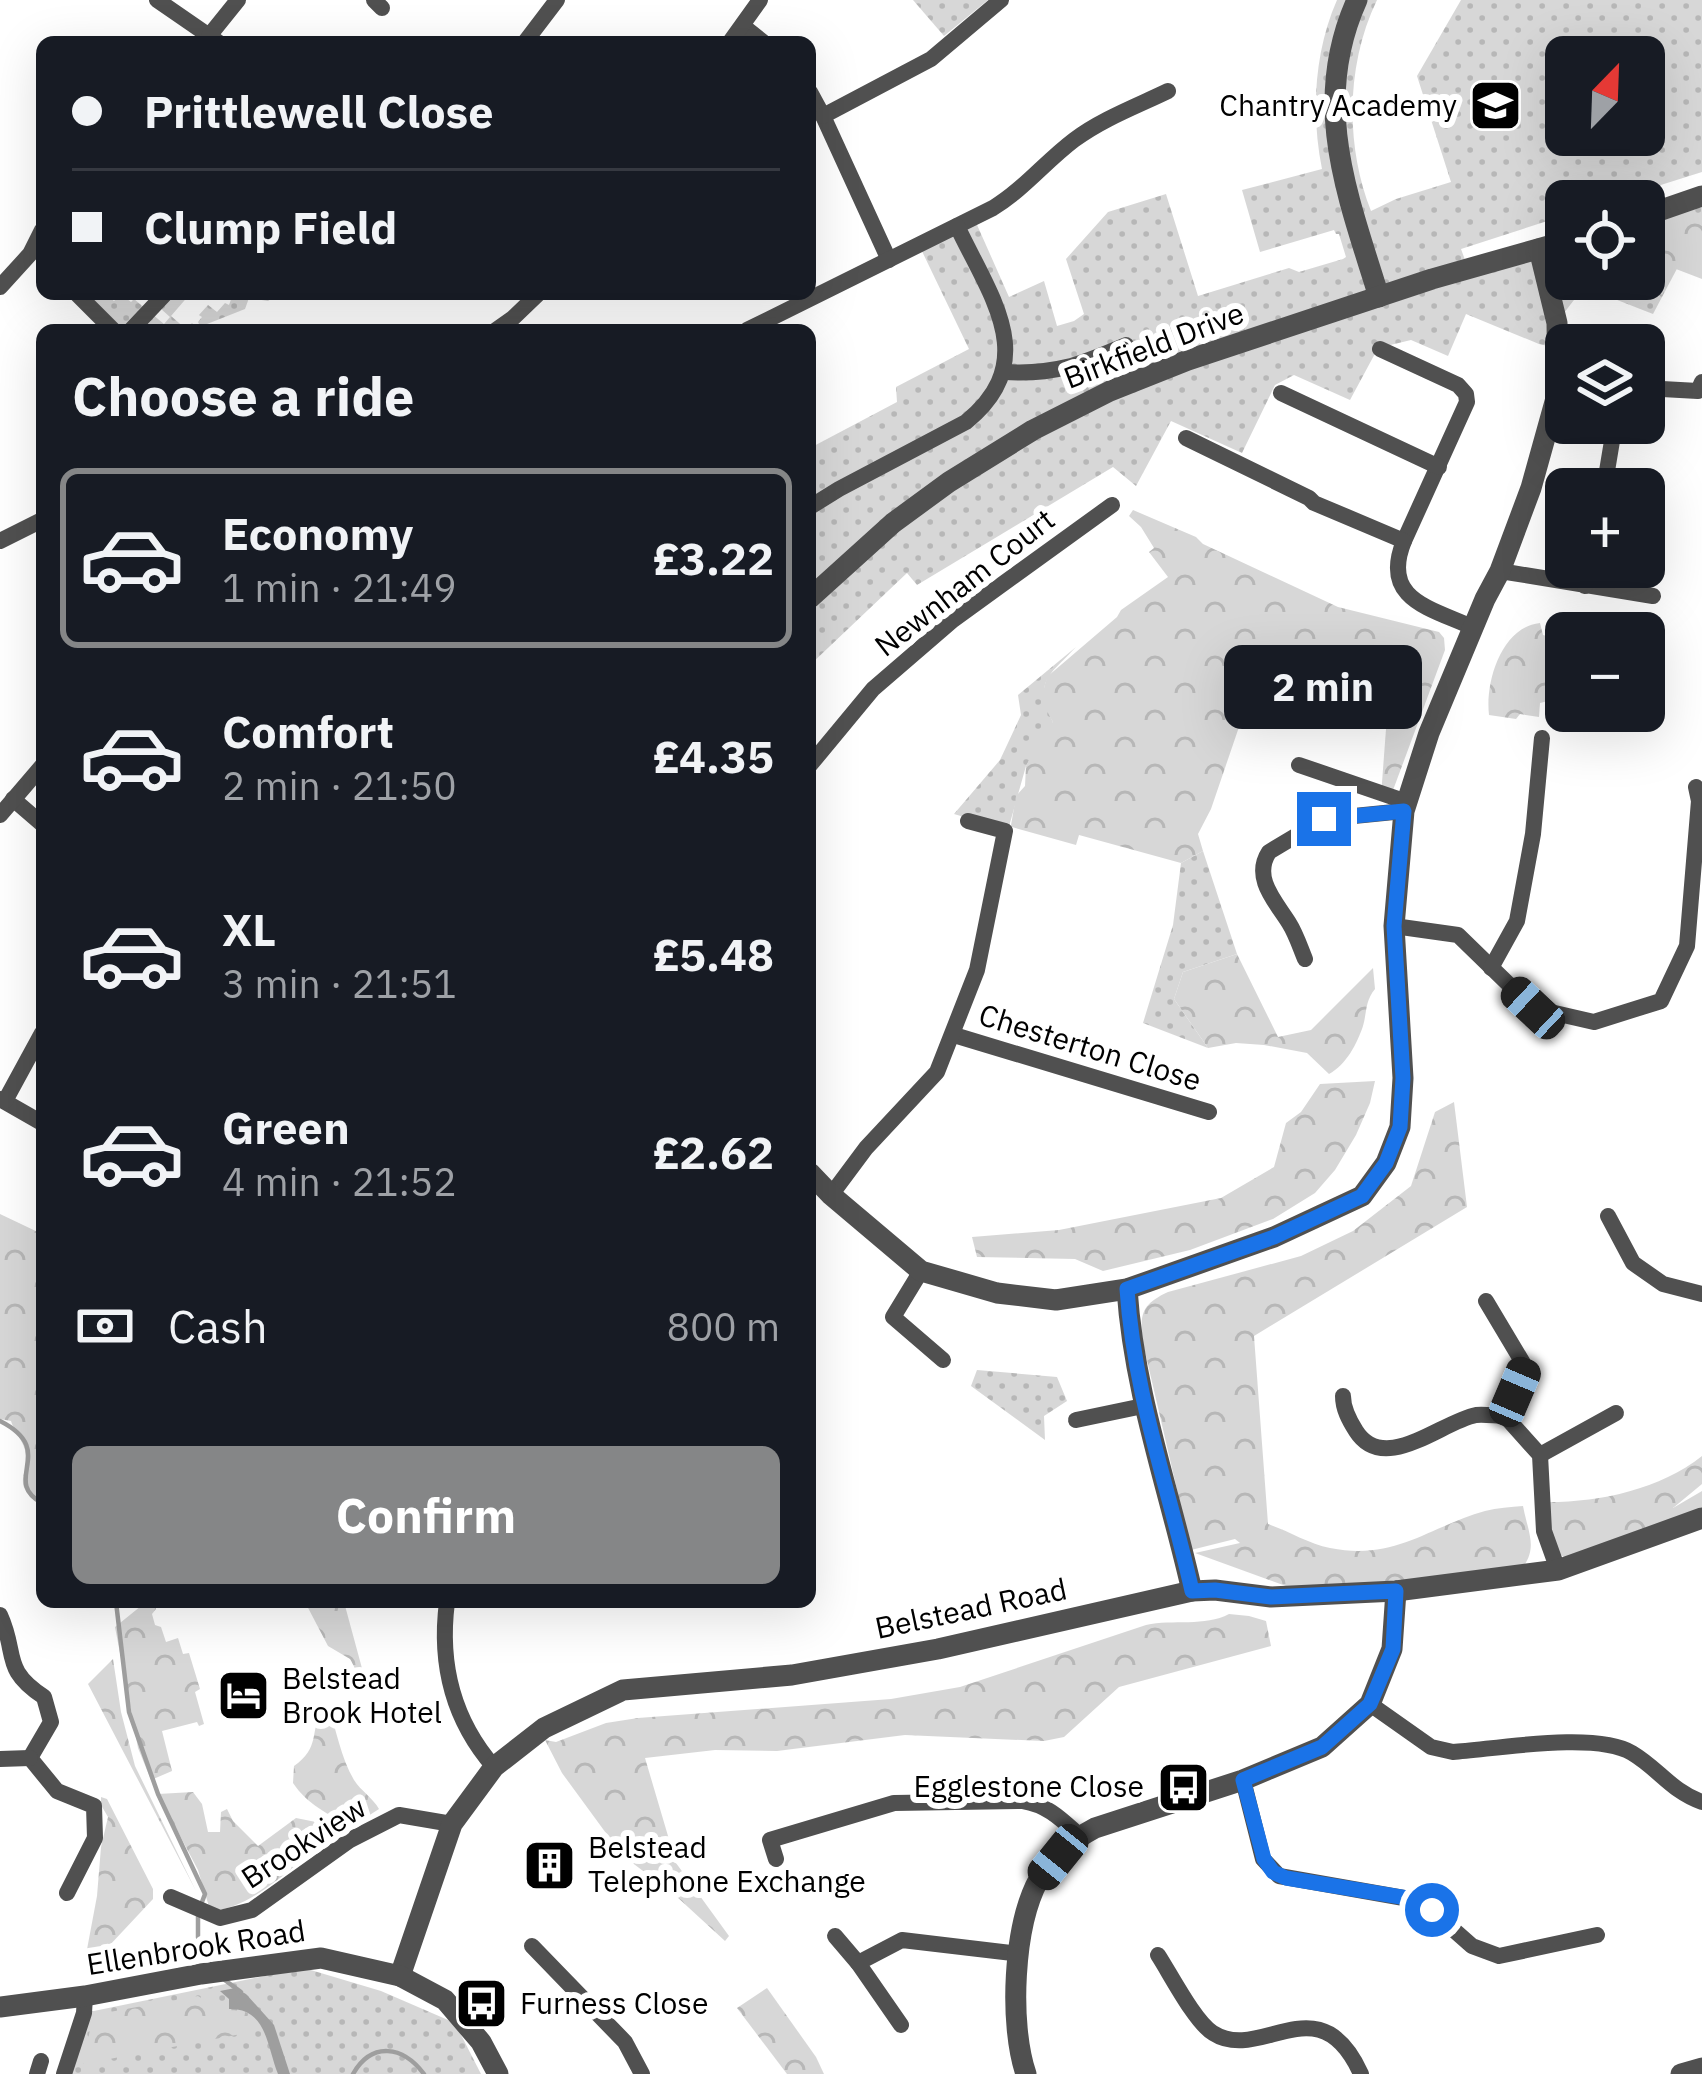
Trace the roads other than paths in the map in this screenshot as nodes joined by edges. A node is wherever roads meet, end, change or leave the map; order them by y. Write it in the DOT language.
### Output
graph roads {
  1 [pos="157,0"];
  2 [pos="238,0"];
  3 [pos="557,0"];
  4 [pos="760,0"];
  5 [pos="1001,0"];
  6 [pos="1357,0"];
  7 [pos="743,26"];
  8 [pos="210,36"];
  9 [pos="216,36"];
  10 [pos="530,36"];
  11 [pos="735,36"];
  12 [pos="756,36"];
  13 [pos="1168,92"];
  14 [pos="816,102"];
  15 [pos="824,116"];
  16 [pos="1702,196"];
  17 [pos="1665,208"];
  18 [pos="957,226"];
  19 [pos="1545,247"];
  20 [pos="1539,249"];
  21 [pos="36,258"];
  22 [pos="889,260"];
  23 [pos="0,286"];
  24 [pos="816,296"];
  25 [pos="1379,297"];
  26 [pos="83,300"];
  27 [pos="159,300"];
  28 [pos="532,300"];
  29 [pos="808,300"];
  30 [pos="107,324"];
  31 [pos="137,324"];
  32 [pos="504,324"];
  33 [pos="759,324"];
  34 [pos="1557,324"];
  35 [pos="1126,345"];
  36 [pos="1380,349"];
  37 [pos="1004,372"];
  38 [pos="1702,382"];
  39 [pos="1665,389"];
  40 [pos="1282,393"];
  41 [pos="1186,438"];
  42 [pos="1545,443"];
  43 [pos="1439,467"];
  44 [pos="816,503"];
  45 [pos="1112,505"];
  46 [pos="36,523"];
  47 [pos="0,541"];
  48 [pos="1404,541"];
  49 [pos="1500,571"];
  50 [pos="1545,574"];
  51 [pos="1627,588"];
  52 [pos="816,593"];
  53 [pos="1653,596"];
  54 [pos="1474,628"];
  55 [pos="1541,738"];
  56 [pos="816,758"];
  57 [pos="1299,765"];
  58 [pos="36,773"];
  59 [pos="1696,787"];
  60 [pos="13,800"];
  61 [pos="1406,806"];
  62 [pos="0,814"];
  63 [pos="36,819"];
  64 [pos="968,821"];
  65 [pos="1394,926"];
  66 [pos="1305,959"];
  67 [pos="1490,968"];
  68 [pos="954,1035"];
  69 [pos="36,1043"];
  70 [pos="2,1100"];
  71 [pos="1209,1112"];
  72 [pos="36,1120"];
  73 [pos="816,1179"];
  74 [pos="832,1195"];
  75 [pos="1607,1216"];
  76 [pos="921,1270"];
  77 [pos="1127,1289"];
  78 [pos="1702,1294"];
  79 [pos="1486,1301"];
  80 [pos="943,1360"];
  81 [pos="1343,1396"];
  82 [pos="1143,1406"];
  83 [pos="1616,1413"];
  84 [pos="1505,1416"];
  85 [pos="1076,1420"];
  86 [pos="1540,1454"];
  87 [pos="1702,1517"];
  88 [pos="1558,1570"];
  89 [pos="1192,1591"];
  90 [pos="1396,1591"];
  91 [pos="446,1608"];
  92 [pos="0,1615"];
  93 [pos="1370,1704"];
  94 [pos="30,1758"];
  95 [pos="0,1759"];
  96 [pos="494,1767"];
  97 [pos="1243,1780"];
  98 [pos="1702,1802"];
  99 [pos="452,1824"];
  100 [pos="1080,1836"];
  101 [pos="776,1858"];
  102 [pos="67,1893"];
  103 [pos="179,1901"];
  104 [pos="1597,1934"];
  105 [pos="835,1936"];
  106 [pos="532,1946"];
  107 [pos="1020,1954"];
  108 [pos="1158,1955"];
  109 [pos="858,1963"];
  110 [pos="400,1976"];
  111 [pos="85,1996"];
  112 [pos="0,2007"];
  113 [pos="901,2025"];
  114 [pos="1702,2068"];
  115 [pos="64,2074"];
  116 [pos="499,2074"];
  117 [pos="642,2074"];
  118 [pos="1026,2074"];
  119 [pos="1361,2074"];
  120 [pos="1681,2074"];
  1 -- 8 [label="street"];
  2 -- 9 [label="street"];
  3 -- 10 [label="street"];
  4 -- 7 [label="street"];
  5 -- 15 [label="street"];
  6 -- 25 [label="street"];
  7 -- 11 [label="street"];
  7 -- 12 [label="street"];
  13 -- 18 [label="street"];
  14 -- 15 [label="street"];
  15 -- 22 [label="street"];
  16 -- 17 [label="street"];
  18 -- 22 [label="street"];
  18 -- 37 [label="street"];
  19 -- 20 [label="street, Birkfield Drive"];
  20 -- 25 [label="street, Birkfield Drive"];
  20 -- 34 [label="street"];
  21 -- 23 [label="street"];
  22 -- 24 [label="street"];
  25 -- 52 [label="street, Birkfield Drive"];
  26 -- 30 [label="street"];
  27 -- 31 [label="street"];
  28 -- 32 [label="street"];
  29 -- 33 [label="street"];
  35 -- 37 [label="street, Birkfield Drive"];
  36 -- 43 [label="street"];
  37 -- 44 [label="street"];
  38 -- 39 [label="street"];
  40 -- 43 [label="street"];
  41 -- 48 [label="street"];
  42 -- 49 [label="street"];
  43 -- 48 [label="street"];
  45 -- 56 [label="street, Newnham Court"];
  46 -- 47 [label="street"];
  48 -- 54 [label="street"];
  49 -- 50 [label="street"];
  49 -- 54 [label="street"];
  51 -- 53 [label="street"];
  54 -- 61 [label="street"];
  55 -- 67 [label="street"];
  57 -- 61 [label="street"];
  58 -- 60 [label="street"];
  59 -- 67 [label="street"];
  60 -- 62 [label="street"];
  60 -- 63 [label="street"];
  61 -- 65 [label="street"];
  61 -- 66 [label="street"];
  64 -- 68 [label="street, Chesterton Close"];
  65 -- 67 [label="street"];
  65 -- 77 [label="street"];
  68 -- 71 [label="street, Chesterton Close"];
  68 -- 74 [label="street, Chesterton Close"];
  69 -- 70 [label="street"];
  70 -- 72 [label="street"];
  73 -- 74 [label="street"];
  74 -- 76 [label="street"];
  75 -- 78 [label="street"];
  76 -- 77 [label="street"];
  76 -- 80 [label="street"];
  77 -- 82 [label="street"];
  79 -- 84 [label="street"];
  81 -- 84 [label="street"];
  82 -- 85 [label="street"];
  82 -- 89 [label="street"];
  83 -- 86 [label="street"];
  84 -- 86 [label="street"];
  86 -- 88 [label="street"];
  87 -- 88 [label="street, Belstead Road"];
  88 -- 90 [label="street, Belstead Road"];
  89 -- 90 [label="street, Belstead Road"];
  89 -- 96 [label="street, Belstead Road"];
  90 -- 93 [label="street"];
  91 -- 96 [label="street"];
  92 -- 94 [label="street"];
  93 -- 97 [label="street"];
  93 -- 98 [label="street"];
  94 -- 95 [label="street"];
  94 -- 102 [label="street"];
  96 -- 99 [label="street, Belstead Road"];
  97 -- 100 [label="street"];
  97 -- 104 [label="street"];
  99 -- 103 [label="street, Brookview"];
  99 -- 110 [label="street, Belstead Road"];
  100 -- 101 [label="street"];
  100 -- 107 [label="street"];
  105 -- 109 [label="street"];
  106 -- 117 [label="street"];
  107 -- 109 [label="street"];
  107 -- 118 [label="street"];
  108 -- 119 [label="street"];
  109 -- 113 [label="street"];
  110 -- 111 [label="street, Ellenbrook Road"];
  110 -- 116 [label="street, Ellenbrook Road"];
  111 -- 112 [label="street, Ellenbrook Road"];
  111 -- 115 [label="street"];
  114 -- 120 [label="street"];
}
